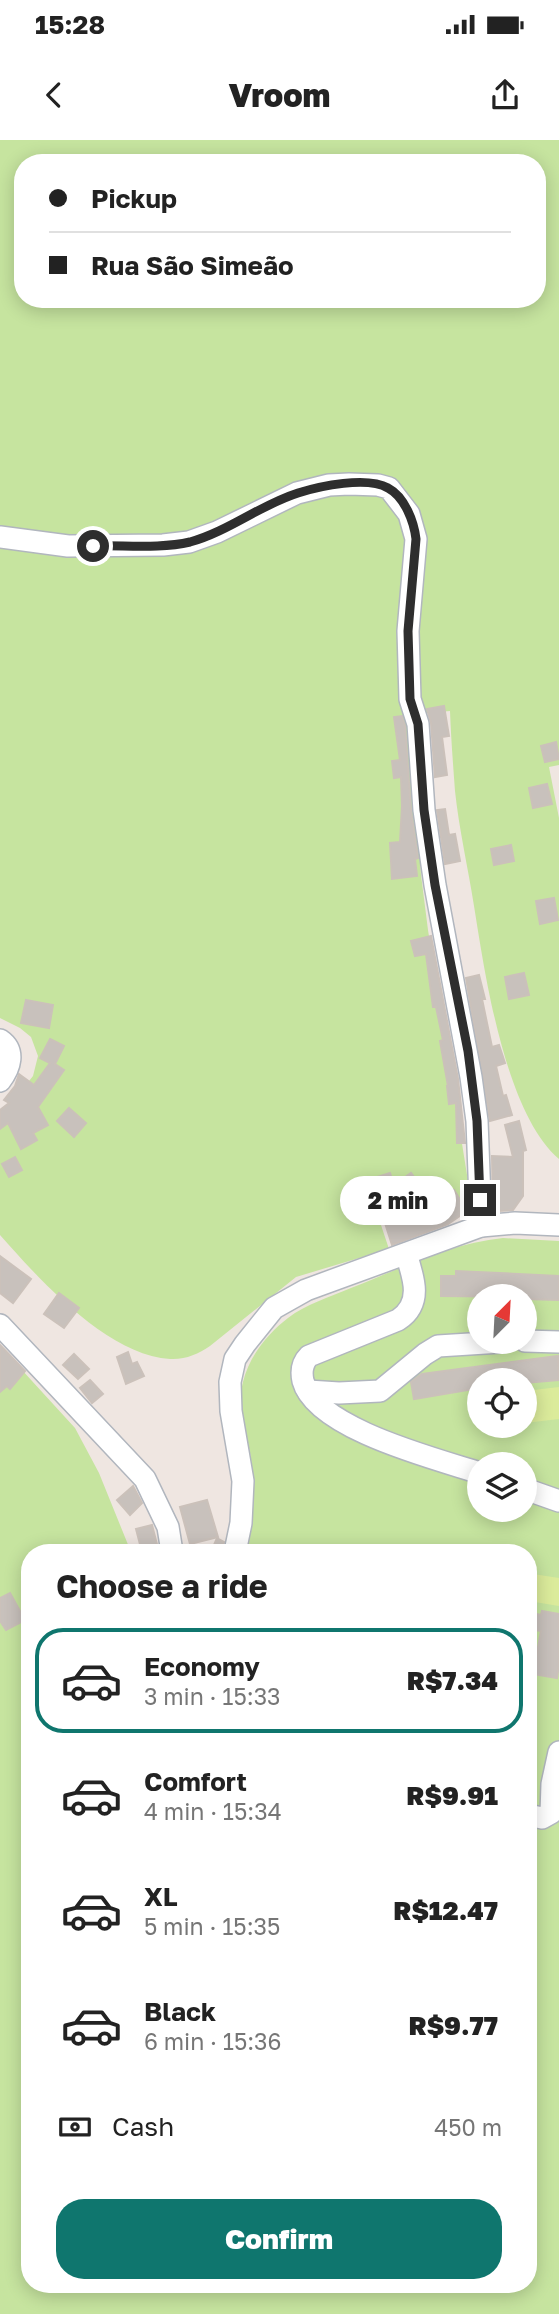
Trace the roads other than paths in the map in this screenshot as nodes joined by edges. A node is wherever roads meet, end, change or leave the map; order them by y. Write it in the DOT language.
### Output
graph roads {
  1 [pos="0,537"];
  2 [pos="0,1040"];
  3 [pos="0,1081"];
  4 [pos="559,1225"];
  5 [pos="481,1226"];
  6 [pos="406,1254"];
  7 [pos="0,1325"];
  8 [pos="537,1341"];
  9 [pos="559,1342"];
  10 [pos="467,1344"];
  11 [pos="308,1391"];
  12 [pos="467,1470"];
  13 [pos="537,1493"];
  14 [pos="559,1501"];
  15 [pos="171,1544"];
  16 [pos="237,1544"];
  17 [pos="559,1752"];
  18 [pos="537,1817"];
  1 -- 5 [label="street"];
  2 -- 3 [label="street"];
  4 -- 5 [label="street"];
  5 -- 6 [label="street"];
  6 -- 11 [label="street"];
  6 -- 16 [label="street"];
  7 -- 15 [label="street"];
  8 -- 9 [label="street"];
  10 -- 11 [label="street"];
  11 -- 12 [label="street"];
  13 -- 14 [label="street"];
  17 -- 18 [label="street"];
}
